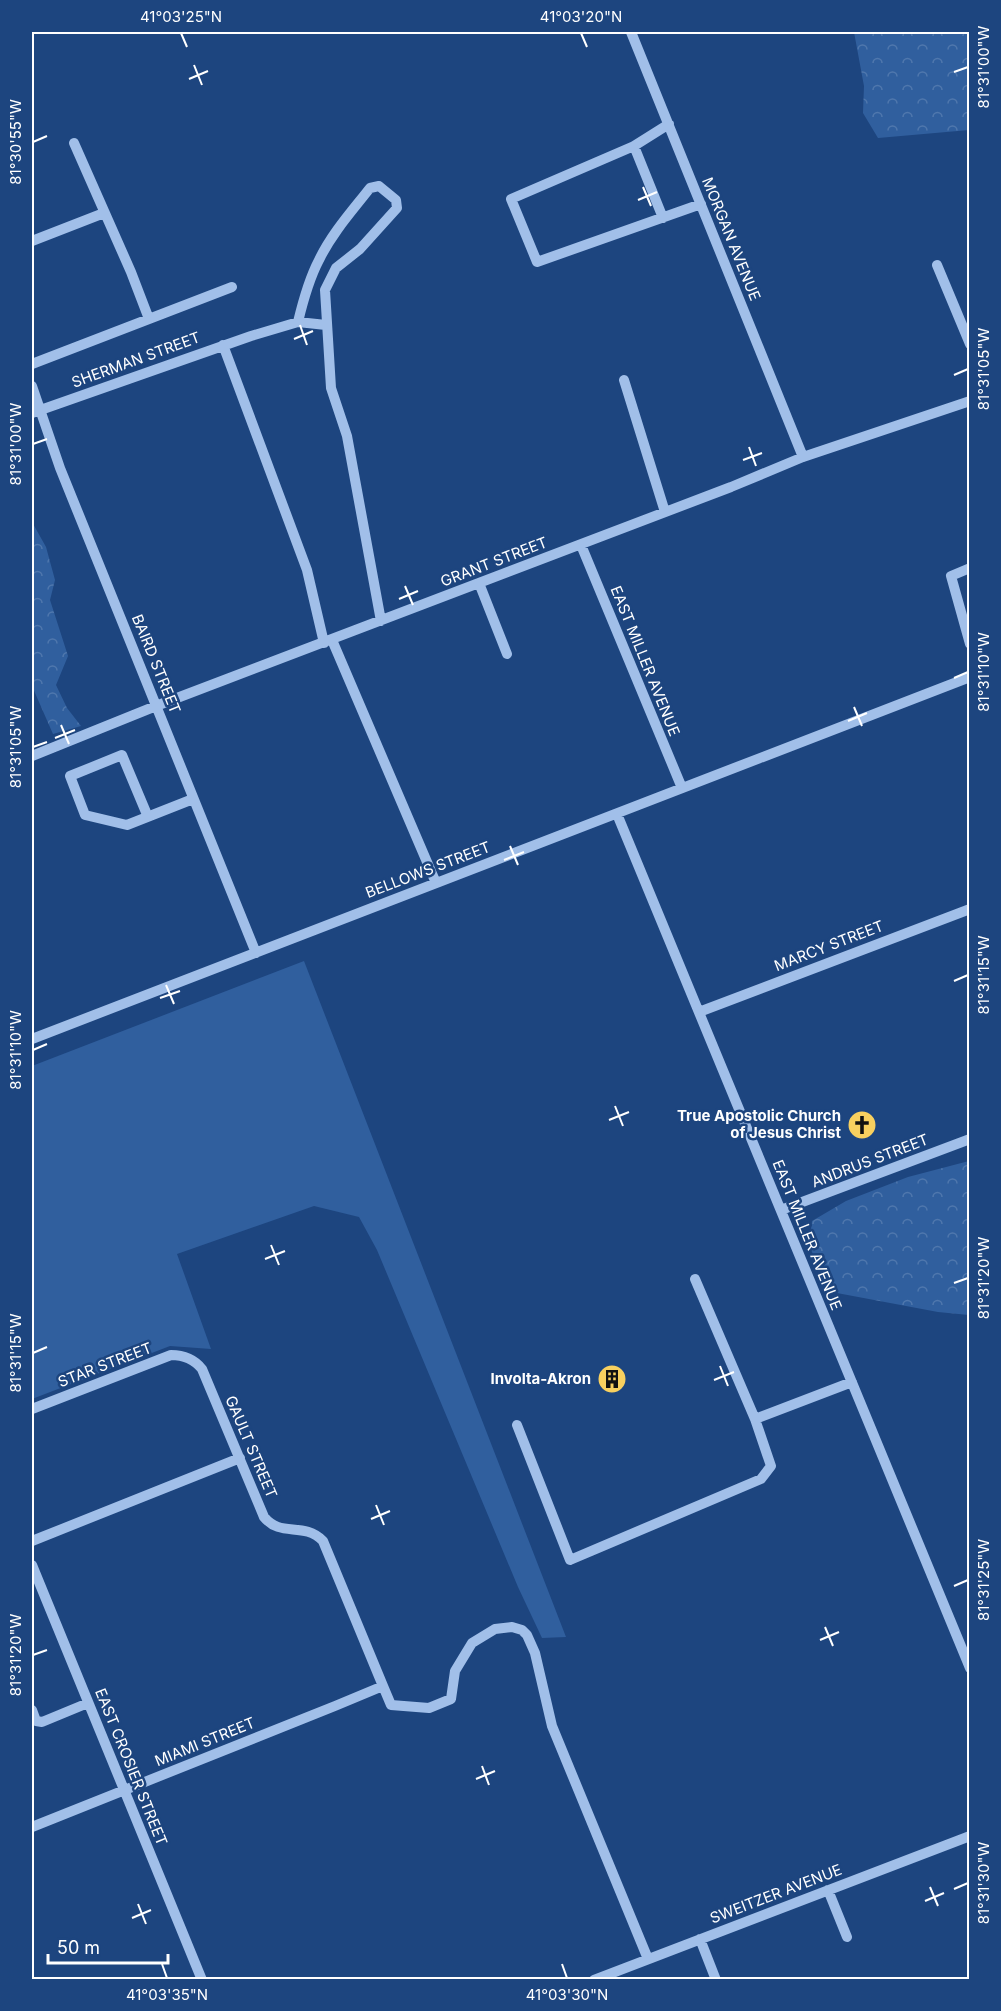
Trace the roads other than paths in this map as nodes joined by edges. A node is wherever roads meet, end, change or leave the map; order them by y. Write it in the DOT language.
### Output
graph roads {
  1 [pos="631,32"];
  2 [pos="669,124"];
  3 [pos="74,143"];
  4 [pos="634,146"];
  5 [pos="701,204"];
  6 [pos="104,213"];
  7 [pos="663,218"];
  8 [pos="32,241"];
  9 [pos="937,265"];
  10 [pos="232,287"];
  11 [pos="149,319"];
  12 [pos="298,322"];
  13 [pos="326,325"];
  14 [pos="969,344"];
  15 [pos="223,345"];
  16 [pos="32,364"];
  17 [pos="624,380"];
  18 [pos="32,386"];
  19 [pos="969,401"];
  20 [pos="36,412"];
  21 [pos="803,457"];
  22 [pos="665,512"];
  23 [pos="581,545"];
  24 [pos="969,568"];
  25 [pos="479,583"];
  26 [pos="381,621"];
  27 [pos="328,642"];
  28 [pos="969,644"];
  29 [pos="507,654"];
  30 [pos="969,677"];
  31 [pos="156,706"];
  32 [pos="32,756"];
  33 [pos="682,788"];
  34 [pos="193,799"];
  35 [pos="617,814"];
  36 [pos="148,817"];
  37 [pos="436,883"];
  38 [pos="969,909"];
  39 [pos="256,953"];
  40 [pos="699,1012"];
  41 [pos="32,1039"];
  42 [pos="969,1139"];
  43 [pos="781,1210"];
  44 [pos="695,1279"];
  45 [pos="190,1359"];
  46 [pos="852,1382"];
  47 [pos="32,1409"];
  48 [pos="755,1419"];
  49 [pos="517,1425"];
  50 [pos="240,1458"];
  51 [pos="32,1541"];
  52 [pos="32,1565"];
  53 [pos="969,1668"];
  54 [pos="382,1683"];
  55 [pos="88,1703"];
  56 [pos="32,1710"];
  57 [pos="124,1790"];
  58 [pos="32,1827"];
  59 [pos="969,1836"];
  60 [pos="828,1890"];
  61 [pos="847,1937"];
  62 [pos="700,1939"];
  63 [pos="648,1959"];
  64 [pos="202,1980"];
  65 [pos="594,1980"];
  66 [pos="716,1980"];
  1 -- 2 [label="street, MORGAN AVENUE"];
  2 -- 4 [label="street"];
  2 -- 5 [label="street, MORGAN AVENUE"];
  3 -- 6 [label="street"];
  4 -- 7 [label="street"];
  4 -- 7 [label="street"];
  5 -- 7 [label="street"];
  5 -- 21 [label="street, MORGAN AVENUE"];
  6 -- 8 [label="street"];
  6 -- 11 [label="street"];
  9 -- 14 [label="street"];
  10 -- 11 [label="street"];
  11 -- 16 [label="street"];
  12 -- 13 [label="street"];
  12 -- 13 [label="street"];
  12 -- 15 [label="street, SHERMAN STREET"];
  13 -- 26 [label="street"];
  15 -- 20 [label="street, SHERMAN STREET"];
  15 -- 27 [label="street"];
  17 -- 22 [label="street"];
  18 -- 20 [label="street, BAIRD STREET"];
  19 -- 21 [label="street, GRANT STREET"];
  20 -- 31 [label="street, BAIRD STREET"];
  21 -- 22 [label="street, GRANT STREET"];
  22 -- 23 [label="street, GRANT STREET"];
  23 -- 25 [label="street, GRANT STREET"];
  23 -- 33 [label="street, EAST MILLER AVENUE"];
  24 -- 28 [label="street"];
  25 -- 26 [label="street, GRANT STREET"];
  25 -- 29 [label="street"];
  26 -- 27 [label="street, GRANT STREET"];
  27 -- 31 [label="street, GRANT STREET"];
  27 -- 37 [label="street"];
  30 -- 33 [label="street, BELLOWS STREET"];
  31 -- 32 [label="street, GRANT STREET"];
  31 -- 34 [label="street, BAIRD STREET"];
  33 -- 35 [label="street, BELLOWS STREET"];
  34 -- 36 [label="street"];
  34 -- 39 [label="street, BAIRD STREET"];
  35 -- 37 [label="street, BELLOWS STREET"];
  35 -- 40 [label="street, EAST MILLER AVENUE"];
  36 -- 36 [label="street"];
  37 -- 39 [label="street, BELLOWS STREET"];
  38 -- 40 [label="street, MARCY STREET"];
  39 -- 41 [label="street, BELLOWS STREET"];
  40 -- 43 [label="street, EAST MILLER AVENUE"];
  42 -- 43 [label="street, ANDRUS STREET"];
  43 -- 46 [label="street, EAST MILLER AVENUE"];
  44 -- 48 [label="street"];
  45 -- 47 [label="street, STAR STREET"];
  45 -- 50 [label="street, GAULT STREET"];
  46 -- 48 [label="street"];
  46 -- 53 [label="street, EAST MILLER AVENUE"];
  48 -- 49 [label="street"];
  50 -- 51 [label="street"];
  50 -- 54 [label="street, GAULT STREET"];
  52 -- 55 [label="street, EAST CROSIER STREET"];
  54 -- 57 [label="street, MIAMI STREET"];
  54 -- 63 [label="street"];
  55 -- 56 [label="street"];
  55 -- 57 [label="street, EAST CROSIER STREET"];
  57 -- 58 [label="street, MIAMI STREET"];
  57 -- 64 [label="street, EAST CROSIER STREET"];
  59 -- 60 [label="street, SWEITZER AVENUE"];
  60 -- 61 [label="street"];
  60 -- 62 [label="street, SWEITZER AVENUE"];
  62 -- 63 [label="street, SWEITZER AVENUE"];
  62 -- 66 [label="street"];
  63 -- 65 [label="street, SWEITZER AVENUE"];
}
